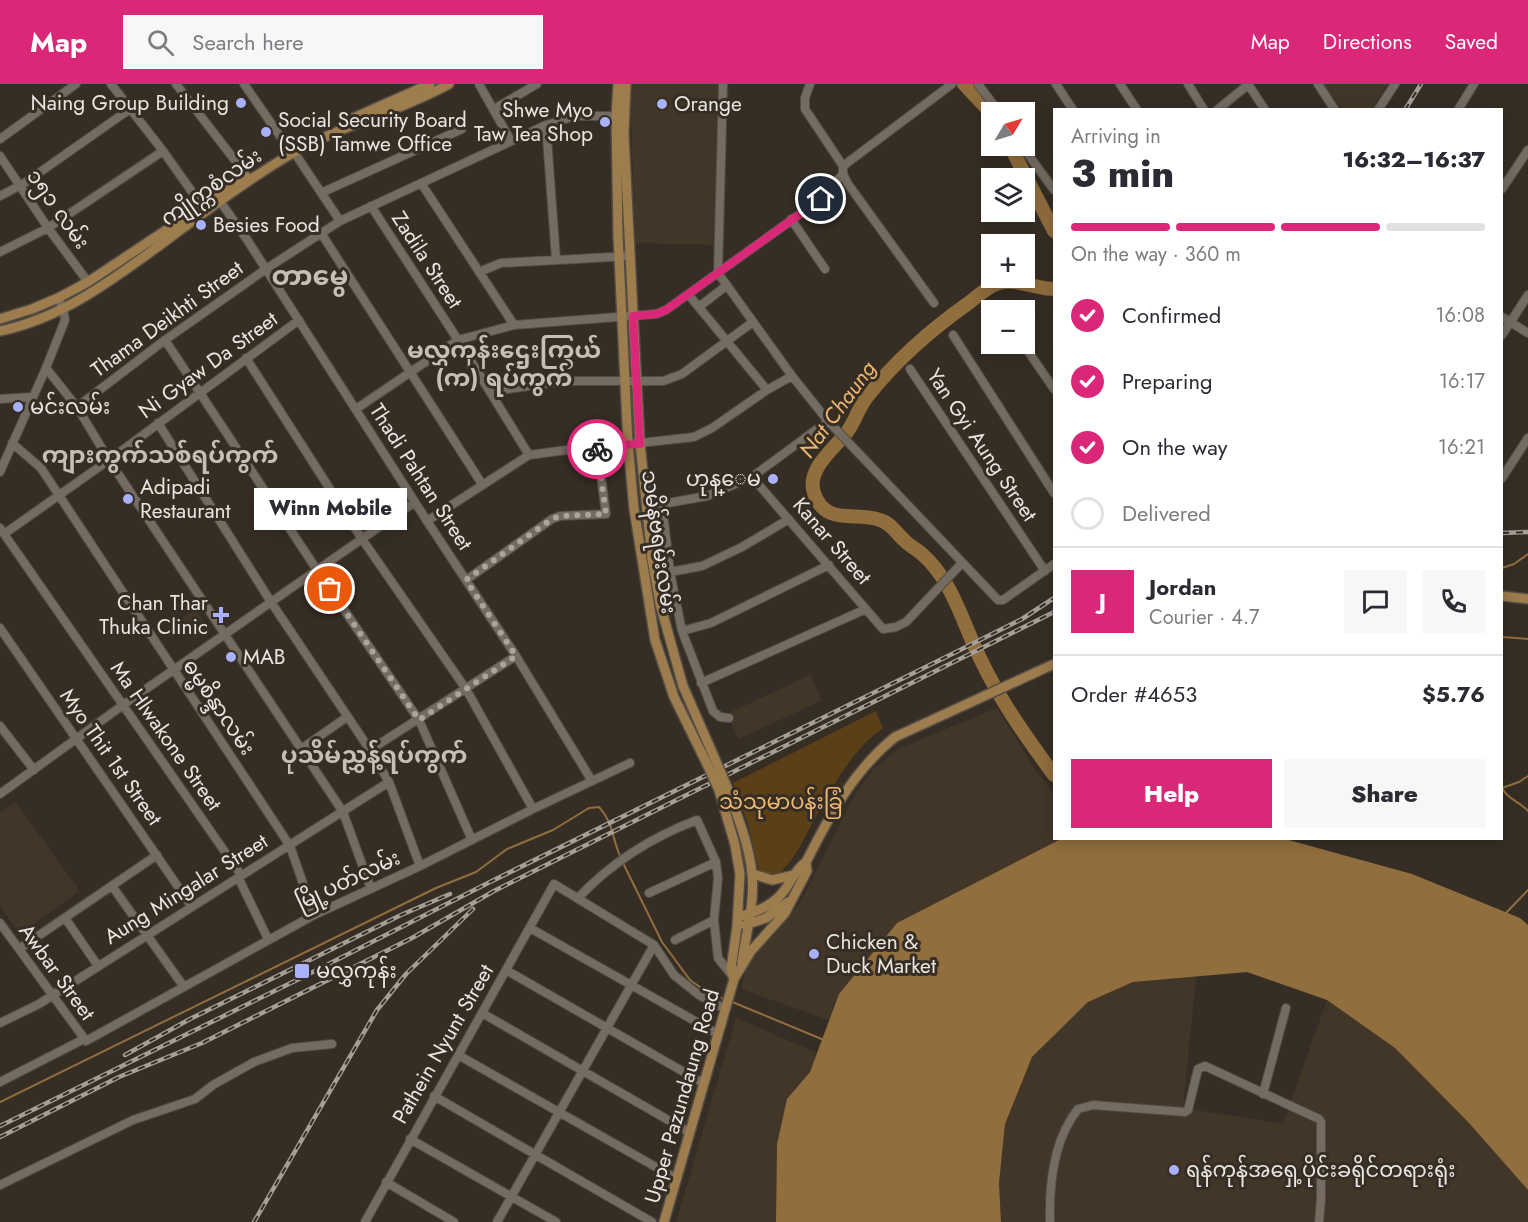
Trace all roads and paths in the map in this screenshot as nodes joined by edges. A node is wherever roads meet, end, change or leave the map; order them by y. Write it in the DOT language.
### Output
graph roads {
  1 [pos="76,84"];
  2 [pos="111,84"];
  3 [pos="176,84"];
  4 [pos="244,84"];
  5 [pos="430,84"];
  6 [pos="449,84"];
  7 [pos="479,84"];
  8 [pos="537,84"];
  9 [pos="618,84"];
  10 [pos="626,84"];
  11 [pos="723,84"];
  12 [pos="810,84"];
  13 [pos="952,84"];
  14 [pos="978,84"];
  15 [pos="1056,84"];
  16 [pos="1120,84"];
  17 [pos="1188,84"];
  18 [pos="1248,84"];
  19 [pos="1318,84"];
  20 [pos="1395,84"];
  21 [pos="1474,84"];
  22 [pos="992,102"];
  23 [pos="1072,108"];
  24 [pos="1136,108"];
  25 [pos="1203,108"];
  26 [pos="1219,108"];
  27 [pos="1264,108"];
  28 [pos="1334,108"];
  29 [pos="1379,108"];
  30 [pos="1459,108"];
  31 [pos="130,109"];
  32 [pos="494,109"];
  33 [pos="620,117"];
  34 [pos="546,124"];
  35 [pos="462,129"];
  36 [pos="0,139"];
  37 [pos="511,141"];
  38 [pos="1528,150"];
  39 [pos="163,151"];
  40 [pos="292,151"];
  41 [pos="0,156"];
  42 [pos="1029,156"];
  43 [pos="843,170"];
  44 [pos="247,176"];
  45 [pos="421,183"];
  46 [pos="21,185"];
  47 [pos="1503,188"];
  48 [pos="1053,189"];
  49 [pos="321,193"];
  50 [pos="0,196"];
  51 [pos="218,199"];
  52 [pos="202,206"];
  53 [pos="371,207"];
  54 [pos="791,219"];
  55 [pos="340,221"];
  56 [pos="48,228"];
  57 [pos="321,234"];
  58 [pos="0,252"];
  59 [pos="618,256"];
  60 [pos="630,256"];
  61 [pos="555,259"];
  62 [pos="825,268"];
  63 [pos="266,269"];
  64 [pos="479,272"];
  65 [pos="718,273"];
  66 [pos="88,282"];
  67 [pos="726,286"];
  68 [pos="688,294"];
  69 [pos="1528,295"];
  70 [pos="58,298"];
  71 [pos="934,303"];
  72 [pos="700,306"];
  73 [pos="63,308"];
  74 [pos="622,316"];
  75 [pos="633,316"];
  76 [pos="1503,317"];
  77 [pos="0,319"];
  78 [pos="299,320"];
  79 [pos="753,322"];
  80 [pos="1510,322"];
  81 [pos="514,325"];
  82 [pos="0,331"];
  83 [pos="1503,333"];
  84 [pos="1528,333"];
  85 [pos="952,335"];
  86 [pos="165,340"];
  87 [pos="458,340"];
  88 [pos="728,341"];
  89 [pos="1030,354"];
  90 [pos="246,358"];
  91 [pos="46,368"];
  92 [pos="910,369"];
  93 [pos="410,371"];
  94 [pos="792,376"];
  95 [pos="637,381"];
  96 [pos="625,382"];
  97 [pos="1053,388"];
  98 [pos="767,390"];
  99 [pos="199,393"];
  100 [pos="491,393"];
  101 [pos="32,397"];
  102 [pos="0,399"];
  103 [pos="77,407"];
  104 [pos="356,409"];
  105 [pos="828,420"];
  106 [pos="158,423"];
  107 [pos="1528,438"];
  108 [pos="12,443"];
  109 [pos="628,444"];
  110 [pos="640,444"];
  111 [pos="597,446"];
  112 [pos="529,455"];
  113 [pos="109,460"];
  114 [pos="0,472"];
  115 [pos="1503,476"];
  116 [pos="752,477"];
  117 [pos="482,484"];
  118 [pos="1053,491"];
  119 [pos="59,495"];
  120 [pos="415,502"];
  121 [pos="662,504"];
  122 [pos="646,507"];
  123 [pos="789,519"];
  124 [pos="427,521"];
  125 [pos="2,531"];
  126 [pos="362,539"];
  127 [pos="962,563"];
  128 [pos="829,565"];
  129 [pos="1053,565"];
  130 [pos="317,570"];
  131 [pos="1045,571"];
  132 [pos="670,572"];
  133 [pos="466,580"];
  134 [pos="1503,596"];
  135 [pos="1528,599"];
  136 [pos="271,602"];
  137 [pos="866,609"];
  138 [pos="0,628"];
  139 [pos="682,631"];
  140 [pos="225,634"];
  141 [pos="516,656"];
  142 [pos="1053,663"];
  143 [pos="173,670"];
  144 [pos="701,683"];
  145 [pos="466,689"];
  146 [pos="123,705"];
  147 [pos="347,717"];
  148 [pos="729,718"];
  149 [pos="419,720"];
  150 [pos="0,726"];
  151 [pos="77,738"];
  152 [pos="301,749"];
  153 [pos="370,750"];
  154 [pos="710,760"];
  155 [pos="630,763"];
  156 [pos="34,770"];
  157 [pos="592,781"];
  158 [pos="389,782"];
  159 [pos="723,789"];
  160 [pos="0,794"];
  161 [pos="533,809"];
  162 [pos="343,812"];
  163 [pos="472,840"];
  164 [pos="746,841"];
  165 [pos="735,845"];
  166 [pos="290,846"];
  167 [pos="157,855"];
  168 [pos="716,862"];
  169 [pos="806,862"];
  170 [pos="420,866"];
  171 [pos="753,874"];
  172 [pos="794,875"];
  173 [pos="240,876"];
  174 [pos="112,886"];
  175 [pos="371,889"];
  176 [pos="649,893"];
  177 [pos="578,898"];
  178 [pos="792,898"];
  179 [pos="192,907"];
  180 [pos="751,914"];
  181 [pos="314,915"];
  182 [pos="65,918"];
  183 [pos="714,920"];
  184 [pos="738,922"];
  185 [pos="0,923"];
  186 [pos="748,925"];
  187 [pos="530,928"];
  188 [pos="146,935"];
  189 [pos="268,939"];
  190 [pos="675,940"];
  191 [pos="654,945"];
  192 [pos="19,949"];
  193 [pos="98,966"];
  194 [pos="741,968"];
  195 [pos="506,970"];
  196 [pos="734,979"];
  197 [pos="631,986"];
  198 [pos="184,987"];
  199 [pos="53,995"];
  200 [pos="1286,1008"];
  201 [pos="725,1009"];
  202 [pos="482,1013"];
  203 [pos="0,1023"];
  204 [pos="607,1028"];
  205 [pos="718,1034"];
  206 [pos="85,1040"];
  207 [pos="332,1044"];
  208 [pos="458,1055"];
  209 [pos="583,1071"];
  210 [pos="0,1082"];
  211 [pos="703,1083"];
  212 [pos="1263,1094"];
  213 [pos="435,1096"];
  214 [pos="560,1112"];
  215 [pos="689,1132"];
  216 [pos="410,1139"];
  217 [pos="536,1155"];
  218 [pos="677,1179"];
  219 [pos="386,1182"];
  220 [pos="0,1185"];
  221 [pos="512,1197"];
  222 [pos="365,1222"];
  223 [pos="454,1222"];
  224 [pos="497,1222"];
  225 [pos="556,1222"];
  226 [pos="652,1222"];
  227 [pos="663,1222"];
  228 [pos="1050,1222"];
  229 [pos="1319,1222"];
  1 -- 36 [label="street"];
  2 -- 31 [label="street"];
  3 -- 44 [label="street"];
  4 -- 40 [label="street"];
  5 -- 40 [label="main road, ကျိုက္ကစံလမ်း"];
  6 -- 40 [label="main road, ကျိုက္ကစံလမ်း"];
  7 -- 32 [label="street"];
  8 -- 32 [label="street"];
  9 -- 33 [label="main road, သမိန်ဗရမ်းလမ်း"];
  10 -- 33 [label="main road"];
  11 -- 65 [label="street"];
  12 -- 43 [label="street"];
  13 -- 43 [label="street"];
  14 -- 22 [label="street"];
  15 -- 23 [label="street"];
  16 -- 24 [label="street"];
  17 -- 25 [label="street"];
  18 -- 26 [label="street"];
  18 -- 27 [label="street"];
  19 -- 28 [label="street"];
  20 -- 29 [label="street"];
  21 -- 30 [label="street"];
  31 -- 39 [label="street"];
  31 -- 46 [label="street"];
  32 -- 37 [label="street"];
  33 -- 34 [label="street, Thama Deikhti Street"];
  33 -- 59 [label="main road, သမိန်ဗရမ်းလမ်း"];
  33 -- 60 [label="main road"];
  34 -- 37 [label="street, Thama Deikhti Street"];
  34 -- 61 [label="street"];
  35 -- 49 [label="street"];
  37 -- 45 [label="street, Thama Deikhti Street"];
  38 -- 47 [label="street"];
  39 -- 52 [label="street"];
  39 -- 56 [label="street"];
  40 -- 44 [label="main road, ကျိုက္ကစံလမ်း"];
  40 -- 49 [label="street"];
  40 -- 51 [label="main road, ကျိုက္ကစံလမ်း"];
  41 -- 46 [label="street, ၁၅၁ လမ်း"];
  42 -- 48 [label="street"];
  43 -- 54 [label="street"];
  43 -- 71 [label="street"];
  44 -- 51 [label="main road, ကျိုက္ကစံလမ်း"];
  45 -- 53 [label="street, Thama Deikhti Street"];
  45 -- 64 [label="street"];
  46 -- 50 [label="street"];
  46 -- 56 [label="street, ၁၅၁ လမ်း"];
  49 -- 55 [label="street"];
  51 -- 52 [label="main road, ကျိုက္ကစံလမ်း"];
  51 -- 63 [label="street, Thadi Pahtan Street"];
  51 -- 73 [label="main road, ကျိုက္ကစံလမ်း"];
  52 -- 66 [label="main road, ကျိုက္ကစံလမ်း"];
  53 -- 55 [label="street, Thama Deikhti Street"];
  53 -- 87 [label="street, Zadila Street"];
  54 -- 62 [label="street"];
  54 -- 65 [label="street"];
  55 -- 57 [label="street, Thama Deikhti Street"];
  56 -- 58 [label="street"];
  56 -- 66 [label="street, ၁၅၁ လမ်း"];
  57 -- 63 [label="street, Thama Deikhti Street"];
  57 -- 93 [label="street"];
  59 -- 60 [label="street"];
  59 -- 61 [label="street"];
  59 -- 74 [label="main road, သမိန်ဗရမ်းလမ်း"];
  60 -- 75 [label="main road"];
  61 -- 64 [label="street"];
  63 -- 78 [label="street, Thadi Pahtan Street"];
  63 -- 86 [label="street, Thama Deikhti Street"];
  64 -- 81 [label="street"];
  65 -- 67 [label="street"];
  65 -- 68 [label="street"];
  66 -- 70 [label="main road, ကျိုက္ကစံလမ်း"];
  67 -- 72 [label="street"];
  67 -- 79 [label="street"];
  68 -- 72 [label="street"];
  68 -- 75 [label="street"];
  69 -- 80 [label="street"];
  70 -- 73 [label="street"];
  70 -- 77 [label="main road, ကျိုက္ကစံလမ်း"];
  72 -- 88 [label="street"];
  73 -- 82 [label="main road, ကျိုက္ကစံလမ်း"];
  73 -- 91 [label="street"];
  74 -- 75 [label="street"];
  74 -- 81 [label="street"];
  74 -- 96 [label="main road, သမိန်ဗရမ်းလမ်း"];
  75 -- 95 [label="main road"];
  76 -- 80 [label="street"];
  78 -- 90 [label="street, Ni Gyaw Da Street"];
  78 -- 104 [label="street, Thadi Pahtan Street"];
  79 -- 88 [label="street"];
  79 -- 94 [label="street"];
  80 -- 83 [label="street"];
  80 -- 84 [label="street"];
  81 -- 87 [label="street"];
  85 -- 118 [label="street"];
  86 -- 99 [label="street"];
  86 -- 103 [label="street, Thama Deikhti Street"];
  87 -- 93 [label="street"];
  87 -- 100 [label="street, Zadila Street"];
  88 -- 95 [label="street"];
  88 -- 98 [label="street"];
  89 -- 97 [label="street"];
  90 -- 99 [label="street, Ni Gyaw Da Street"];
  90 -- 126 [label="street"];
  91 -- 101 [label="street"];
  91 -- 103 [label="street"];
  92 -- 131 [label="street, Yan Gyi Aung Street"];
  93 -- 104 [label="street"];
  93 -- 117 [label="street"];
  94 -- 98 [label="street"];
  94 -- 105 [label="street"];
  95 -- 96 [label="street"];
  95 -- 110 [label="main road"];
  96 -- 100 [label="street"];
  96 -- 109 [label="main road, သမိန်ဗရမ်းလမ်း"];
  98 -- 110 [label="street"];
  99 -- 106 [label="street, Ni Gyaw Da Street"];
  99 -- 130 [label="street"];
  100 -- 112 [label="street, Zadila Street"];
  101 -- 102 [label="street"];
  101 -- 108 [label="street"];
  103 -- 113 [label="street"];
  104 -- 120 [label="street, Thadi Pahtan Street"];
  105 -- 116 [label="street"];
  105 -- 127 [label="street"];
  106 -- 113 [label="street, Ni Gyaw Da Street"];
  106 -- 136 [label="street"];
  107 -- 115 [label="street"];
  108 -- 114 [label="street"];
  108 -- 119 [label="street, ဓမ္မစိန္ဒာလမ်း"];
  109 -- 110 [label="street"];
  109 -- 111 [label="street"];
  109 -- 154 [label="main road, သမိန်ဗရမ်းလမ်း"];
  110 -- 122 [label="main road"];
  111 -- 112 [label="street"];
  111 -- 133 [label="street"];
  112 -- 117 [label="street"];
  113 -- 119 [label="street, Ni Gyaw Da Street"];
  113 -- 140 [label="street"];
  116 -- 121 [label="street"];
  116 -- 123 [label="street, Kanar Street"];
  117 -- 124 [label="street"];
  119 -- 125 [label="street, Ni Gyaw Da Street"];
  119 -- 143 [label="street, ဓမ္မစိန္ဒာလမ်း"];
  120 -- 124 [label="street, Thadi Pahtan Street"];
  120 -- 126 [label="street"];
  121 -- 122 [label="street"];
  121 -- 132 [label="street"];
  122 -- 154 [label="main road"];
  123 -- 128 [label="street, Kanar Street"];
  123 -- 132 [label="street"];
  124 -- 133 [label="street, Thadi Pahtan Street"];
  125 -- 146 [label="street, Ma Hlwakone Street"];
  126 -- 130 [label="street"];
  126 -- 145 [label="street"];
  127 -- 131 [label="street"];
  127 -- 137 [label="street, Kanar Street"];
  128 -- 137 [label="street, Kanar Street"];
  128 -- 139 [label="street"];
  129 -- 131 [label="street"];
  130 -- 136 [label="street"];
  130 -- 149 [label="street"];
  132 -- 139 [label="street"];
  133 -- 141 [label="street, Thadi Pahtan Street"];
  134 -- 135 [label="main road"];
  136 -- 140 [label="street"];
  136 -- 147 [label="street"];
  137 -- 144 [label="street"];
  138 -- 151 [label="street, Myo Thit 1st Street"];
  139 -- 144 [label="street"];
  140 -- 143 [label="street"];
  140 -- 152 [label="street"];
  141 -- 145 [label="street"];
  141 -- 157 [label="street, Thadi Pahtan Street"];
  142 -- 169 [label="main road"];
  143 -- 146 [label="street"];
  143 -- 166 [label="street, ဓမ္မစိန္ဒာလမ်း"];
  144 -- 148 [label="street"];
  145 -- 149 [label="street"];
  145 -- 161 [label="street"];
  146 -- 151 [label="street"];
  146 -- 173 [label="street, Ma Hlwakone Street"];
  147 -- 152 [label="street"];
  147 -- 153 [label="street"];
  149 -- 153 [label="street"];
  149 -- 163 [label="street"];
  150 -- 156 [label="street"];
  151 -- 156 [label="street"];
  151 -- 167 [label="street, Myo Thit 1st Street"];
  152 -- 162 [label="street"];
  153 -- 158 [label="street"];
  154 -- 159 [label="main road, သမိန်ဗရမ်းလမ်း, bridge"];
  155 -- 157 [label="street, မြို့ပတ်လမ်း"];
  156 -- 160 [label="street"];
  157 -- 161 [label="street, မြို့ပတ်လမ်း"];
  158 -- 162 [label="street, Aung Mingalar Street"];
  158 -- 170 [label="street"];
  159 -- 164 [label="main road"];
  159 -- 165 [label="main road, သမိန်ဗရမ်းလမ်း"];
  161 -- 163 [label="street, မြို့ပတ်လမ်း"];
  162 -- 166 [label="street, Aung Mingalar Street"];
  162 -- 175 [label="street"];
  163 -- 170 [label="street, မြို့ပတ်လမ်း"];
  164 -- 165 [label="main road"];
  164 -- 171 [label="main road"];
  165 -- 184 [label="main road, သမိန်ဗရမ်းလမ်း"];
  166 -- 173 [label="street, Aung Mingalar Street"];
  166 -- 181 [label="street, ဓမ္မစိန္ဒာလမ်း"];
  167 -- 174 [label="street"];
  167 -- 179 [label="street, Myo Thit 1st Street"];
  168 -- 176 [label="street"];
  168 -- 177 [label="street"];
  168 -- 183 [label="street"];
  169 -- 172 [label="main road"];
  169 -- 178 [label="main road"];
  170 -- 175 [label="street, မြို့ပတ်လမ်း"];
  171 -- 172 [label="main road"];
  171 -- 180 [label="main road"];
  172 -- 180 [label="main road"];
  173 -- 179 [label="street, Aung Mingalar Street"];
  173 -- 189 [label="street, Ma Hlwakone Street"];
  174 -- 182 [label="street"];
  174 -- 188 [label="street"];
  175 -- 181 [label="street, မြို့ပတ်လမ်း"];
  177 -- 187 [label="street, Pathein Nyunt Street"];
  177 -- 191 [label="street"];
  178 -- 186 [label="main road"];
  178 -- 194 [label="main road"];
  179 -- 188 [label="street, Aung Mingalar Street"];
  180 -- 184 [label="main road"];
  180 -- 186 [label="main road"];
  181 -- 189 [label="street, မြို့ပတ်လမ်း"];
  182 -- 192 [label="street"];
  182 -- 193 [label="street"];
  183 -- 190 [label="street"];
  183 -- 196 [label="street"];
  184 -- 186 [label="main road"];
  184 -- 196 [label="main road, သမိန်ဗရမ်းလမ်း"];
  185 -- 192 [label="street, Awbar Street"];
  186 -- 194 [label="main road"];
  187 -- 195 [label="street, Pathein Nyunt Street"];
  187 -- 197 [label="street"];
  188 -- 193 [label="street, Aung Mingalar Street"];
  188 -- 198 [label="street"];
  189 -- 198 [label="street, မြို့ပတ်လမ်း"];
  191 -- 197 [label="street"];
  191 -- 201 [label="street"];
  192 -- 199 [label="street, Awbar Street"];
  193 -- 199 [label="street, Aung Mingalar Street"];
  194 -- 196 [label="main road"];
  195 -- 202 [label="street, Pathein Nyunt Street"];
  195 -- 204 [label="street"];
  196 -- 201 [label="main road, Upper Pazundaung Road"];
  197 -- 204 [label="street"];
  197 -- 205 [label="street"];
  198 -- 206 [label="street, မြို့ပတ်လမ်း"];
  199 -- 203 [label="street, Aung Mingalar Street"];
  199 -- 206 [label="street, Awbar Street"];
  200 -- 212 [label="street"];
  201 -- 205 [label="main road, Upper Pazundaung Road"];
  202 -- 208 [label="street, Pathein Nyunt Street"];
  202 -- 209 [label="street"];
  204 -- 209 [label="street"];
  204 -- 211 [label="street"];
  205 -- 211 [label="main road, Upper Pazundaung Road"];
  206 -- 210 [label="street, မြို့ပတ်လမ်း"];
  207 -- 220 [label="street"];
  208 -- 213 [label="street, Pathein Nyunt Street"];
  208 -- 214 [label="street"];
  209 -- 214 [label="street"];
  209 -- 215 [label="street"];
  211 -- 215 [label="main road, Upper Pazundaung Road"];
  212 -- 228 [label="street"];
  212 -- 229 [label="street"];
  213 -- 216 [label="street, Pathein Nyunt Street"];
  213 -- 217 [label="street"];
  214 -- 217 [label="street"];
  214 -- 218 [label="street"];
  215 -- 218 [label="main road, Upper Pazundaung Road"];
  216 -- 219 [label="street, Pathein Nyunt Street"];
  216 -- 221 [label="street"];
  217 -- 221 [label="street"];
  217 -- 226 [label="street"];
  218 -- 227 [label="main road, Upper Pazundaung Road"];
  219 -- 222 [label="street, Pathein Nyunt Street"];
  219 -- 223 [label="street"];
  221 -- 224 [label="street"];
  221 -- 225 [label="street"];
}
